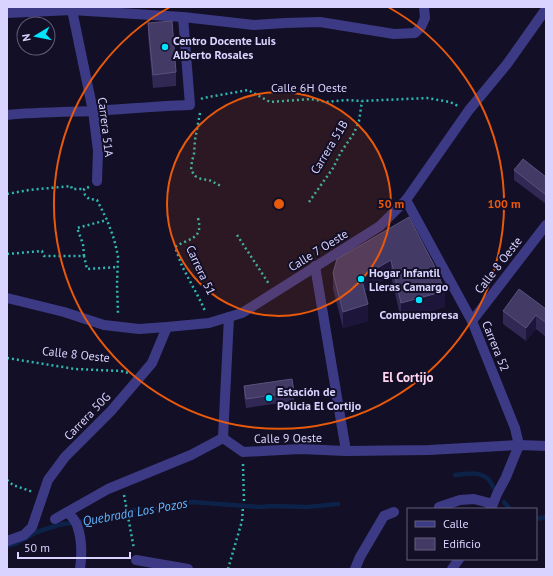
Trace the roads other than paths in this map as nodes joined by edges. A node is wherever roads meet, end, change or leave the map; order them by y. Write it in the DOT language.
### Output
graph roads {
  1 [pos="424,7"];
  2 [pos="72,9"];
  3 [pos="546,10"];
  4 [pos="7,13"];
  5 [pos="183,18"];
  6 [pos="93,111"];
  7 [pos="7,115"];
  8 [pos="97,181"];
  9 [pos="406,200"];
  10 [pos="546,225"];
  11 [pos="316,266"];
  12 [pos="7,298"];
  13 [pos="229,317"];
  14 [pos="472,321"];
  15 [pos="167,328"];
  16 [pos="223,438"];
  17 [pos="519,445"];
  18 [pos="546,446"];
  19 [pos="346,451"];
  20 [pos="492,506"];
  21 [pos="439,507"];
  22 [pos="68,512"];
  23 [pos="394,512"];
  24 [pos="55,519"];
  25 [pos="7,541"];
  26 [pos="136,560"];
  27 [pos="458,560"];
  28 [pos="80,569"];
  29 [pos="188,569"];
  30 [pos="355,569"];
  31 [pos="452,569"];
  1 -- 5 [label="street"];
  2 -- 4 [label="street"];
  2 -- 5 [label="street"];
  2 -- 6 [label="street, Carrera 51A"];
  3 -- 9 [label="street, Calle 7 Oeste"];
  5 -- 6 [label="street"];
  6 -- 7 [label="street"];
  6 -- 8 [label="street, Carrera 51A"];
  9 -- 11 [label="street, Calle 7 Oeste"];
  9 -- 14 [label="street, Carrera 52"];
  10 -- 14 [label="street, Calle 8 Oeste"];
  11 -- 13 [label="street, Calle 7 Oeste"];
  11 -- 19 [label="street"];
  12 -- 15 [label="street, Calle 7 Oeste"];
  13 -- 15 [label="street, Calle 7 Oeste"];
  13 -- 16 [label="street"];
  14 -- 17 [label="street, Carrera 52"];
  15 -- 25 [label="street, Carrera 50G"];
  16 -- 19 [label="street, Calle 9 Oeste"];
  16 -- 22 [label="street"];
  17 -- 18 [label="street, Calle 9 Oeste"];
  17 -- 19 [label="street, Calle 9 Oeste"];
  17 -- 20 [label="street"];
  20 -- 21 [label="street"];
  22 -- 24 [label="street"];
  22 -- 28 [label="street"];
  23 -- 30 [label="street"];
  26 -- 29 [label="street"];
  27 -- 31 [label="street"];
}
